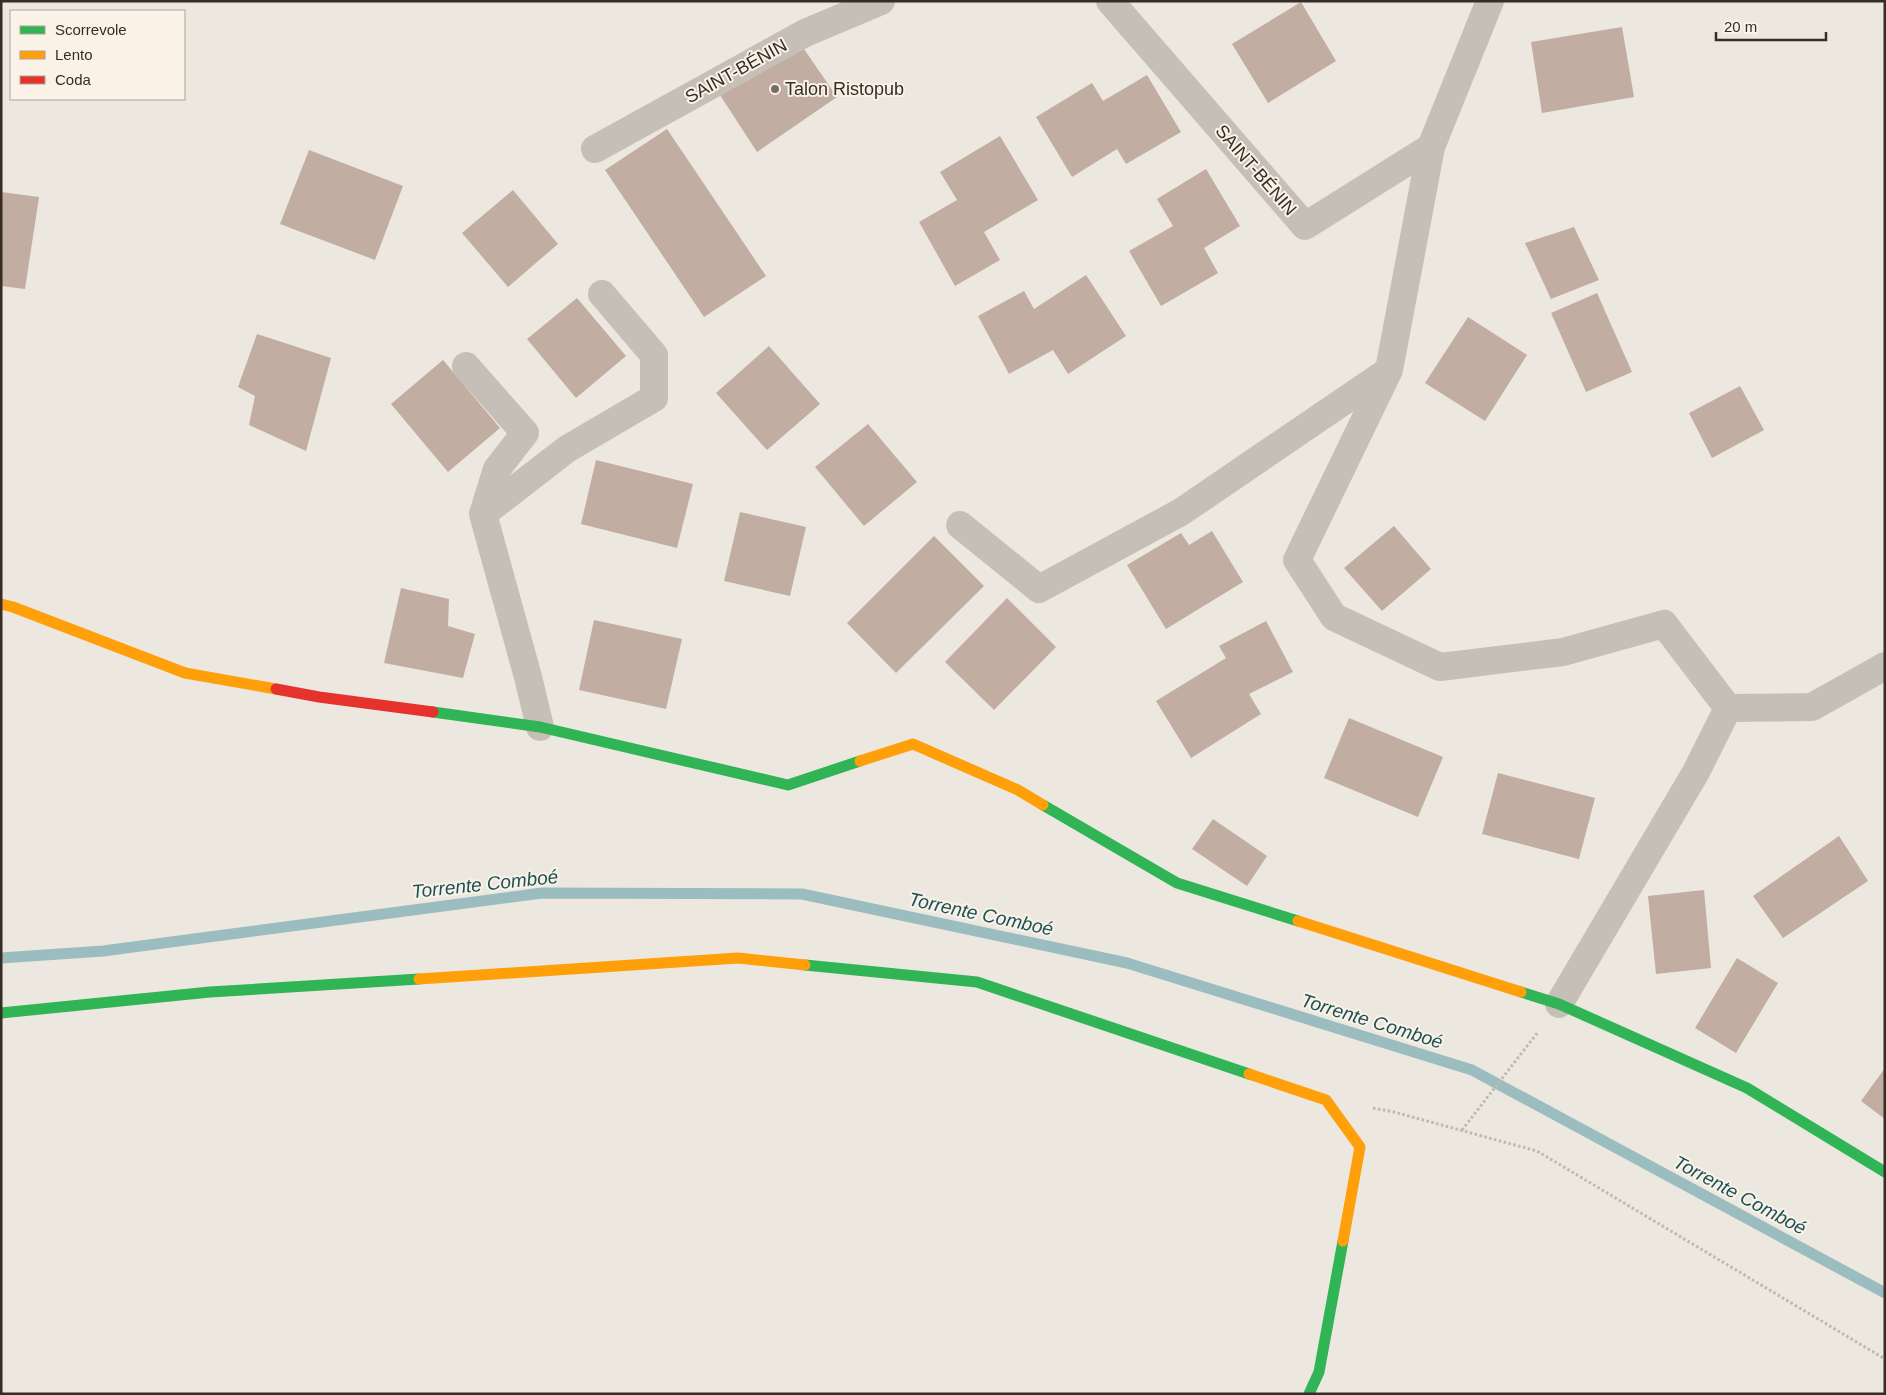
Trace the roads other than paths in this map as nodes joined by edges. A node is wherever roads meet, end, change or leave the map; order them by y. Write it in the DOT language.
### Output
graph roads {
  1 [pos="881,1"];
  2 [pos="1110,1"];
  3 [pos="1490,1"];
  4 [pos="1431,148"];
  5 [pos="595,150"];
  6 [pos="602,294"];
  7 [pos="466,366"];
  8 [pos="1389,370"];
  9 [pos="483,514"];
  10 [pos="960,525"];
  11 [pos="1,604"];
  12 [pos="1885,666"];
  13 [pos="1728,708"];
  14 [pos="540,727"];
  15 [pos="1559,1004"];
  16 [pos="1,1013"];
  17 [pos="1885,1172"];
  18 [pos="1309,1394"];
  1 -- 5 [label="street, SAINT-BÉNIN"];
  2 -- 4 [label="street, SAINT-BÉNIN"];
  3 -- 4 [label="street"];
  4 -- 8 [label="street"];
  6 -- 9 [label="street"];
  7 -- 9 [label="street"];
  8 -- 10 [label="street"];
  8 -- 13 [label="street"];
  9 -- 14 [label="street"];
  11 -- 14 [label="street"];
  12 -- 13 [label="street"];
  13 -- 15 [label="street"];
  14 -- 15 [label="street"];
  15 -- 17 [label="street"];
  16 -- 18 [label="street"];
}
